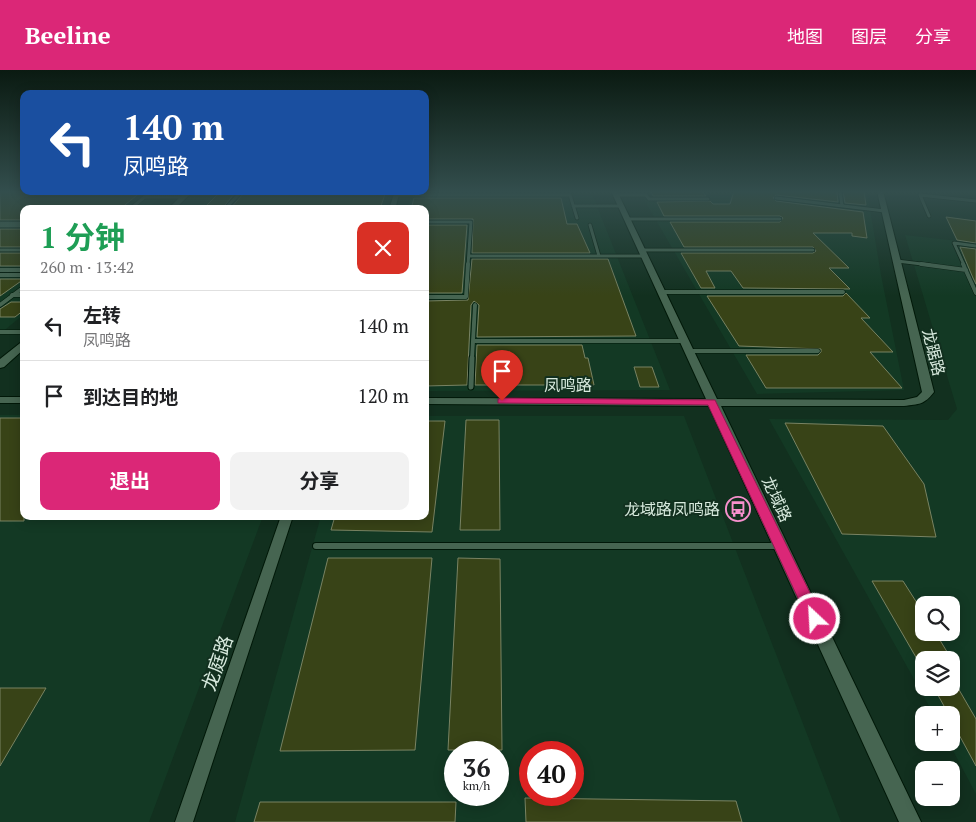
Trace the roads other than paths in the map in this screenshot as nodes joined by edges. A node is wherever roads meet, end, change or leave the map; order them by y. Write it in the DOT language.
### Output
graph roads {
  1 [pos="7,226"];
  2 [pos="472,226"];
  3 [pos="590,226"];
  4 [pos="630,226"];
  5 [pos="889,226"];
  6 [pos="0,231"];
  7 [pos="976,246"];
  8 [pos="0,250"];
  9 [pos="20,250"];
  10 [pos="813,250"];
  11 [pos="643,253"];
  12 [pos="469,256"];
  13 [pos="599,256"];
  14 [pos="897,261"];
  15 [pos="0,270"];
  16 [pos="20,270"];
  17 [pos="966,270"];
  18 [pos="0,275"];
  19 [pos="20,275"];
  20 [pos="20,290"];
  21 [pos="661,292"];
  22 [pos="843,292"];
  23 [pos="976,293"];
  24 [pos="12,296"];
  25 [pos="20,296"];
  26 [pos="429,297"];
  27 [pos="0,305"];
  28 [pos="475,305"];
  29 [pos="0,332"];
  30 [pos="20,332"];
  31 [pos="473,342"];
  32 [pos="686,346"];
  33 [pos="20,347"];
  34 [pos="818,351"];
  35 [pos="0,365"];
  36 [pos="471,386"];
  37 [pos="0,400"];
  38 [pos="20,400"];
  39 [pos="429,401"];
  40 [pos="712,402"];
  41 [pos="287,520"];
  42 [pos="316,546"];
  43 [pos="780,546"];
  44 [pos="184,822"];
  45 [pos="910,822"];
  1 -- 6 [label="lane"];
  2 -- 12 [label="lane"];
  3 -- 13 [label="lane"];
  4 -- 11 [label="street, 龙域路"];
  5 -- 14 [label="street, 龙踞路"];
  7 -- 17 [label="lane"];
  8 -- 9 [label="lane"];
  10 -- 11 [label="lane"];
  11 -- 13 [label="lane"];
  11 -- 21 [label="street, 龙域路"];
  12 -- 13 [label="lane"];
  12 -- 26 [label="lane"];
  14 -- 17 [label="lane"];
  14 -- 40 [label="street, 龙踞路"];
  15 -- 16 [label="lane"];
  17 -- 23 [label="lane"];
  18 -- 19 [label="lane"];
  20 -- 24 [label="lane"];
  21 -- 22 [label="lane"];
  21 -- 32 [label="street, 龙域路"];
  24 -- 25 [label="lane"];
  24 -- 27 [label="lane"];
  28 -- 31 [label="lane"];
  29 -- 30 [label="lane"];
  31 -- 32 [label="lane"];
  31 -- 36 [label="lane"];
  32 -- 34 [label="lane"];
  32 -- 40 [label="street, 龙域路"];
  33 -- 35 [label="street"];
  37 -- 38 [label="street"];
  39 -- 40 [label="street, 凤鸣路"];
  40 -- 43 [label="street, 龙域路"];
  41 -- 44 [label="street, 龙庭路"];
  42 -- 43 [label="lane"];
  43 -- 45 [label="street, 龙域路"];
}
